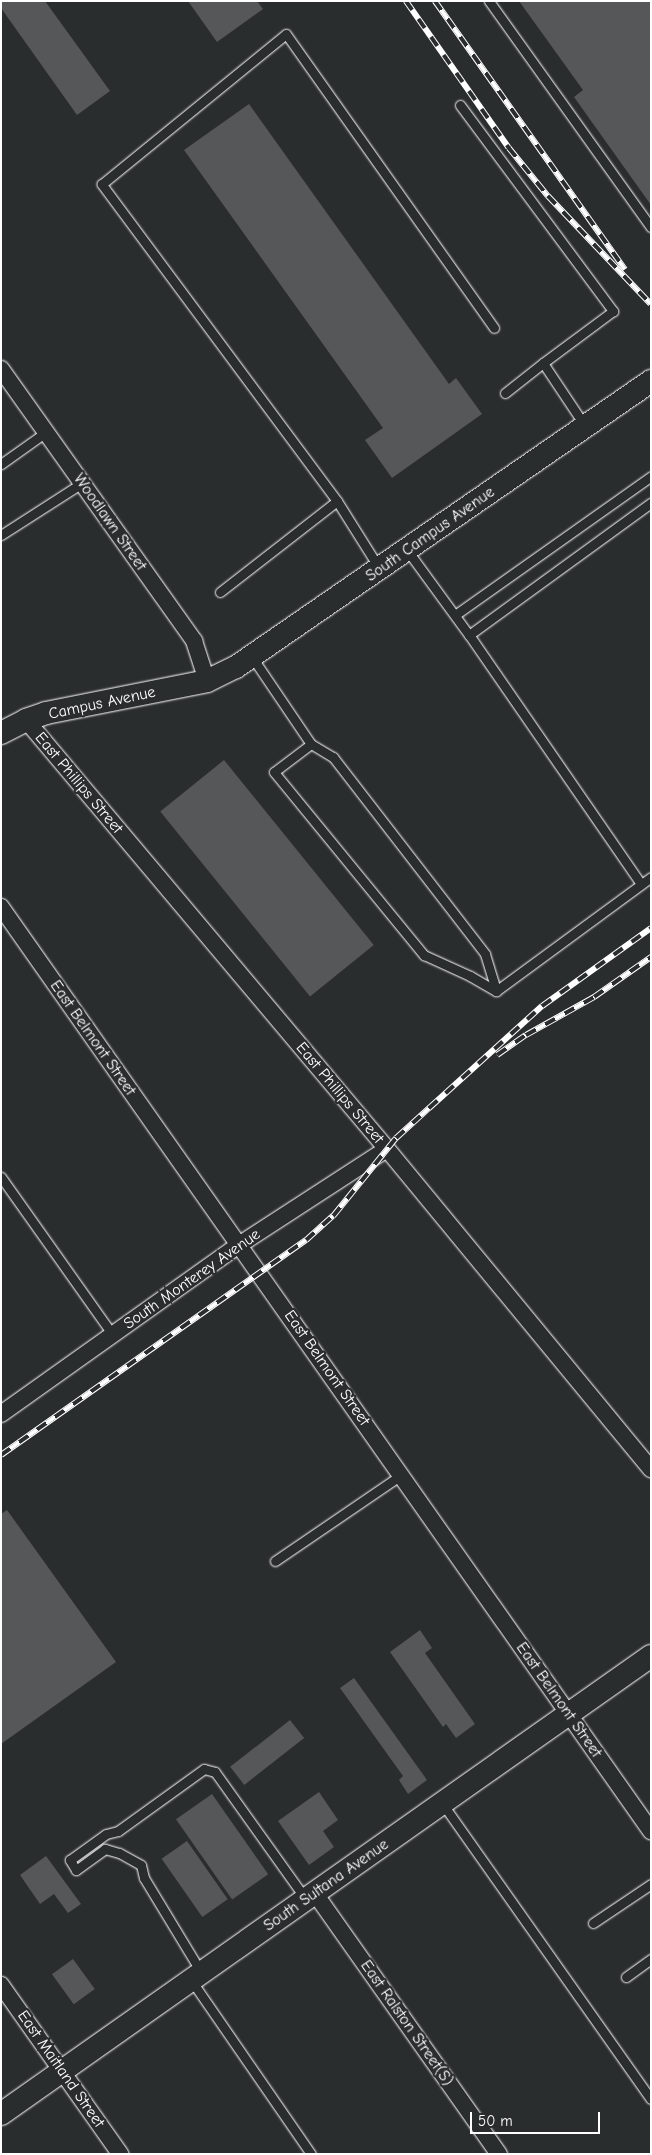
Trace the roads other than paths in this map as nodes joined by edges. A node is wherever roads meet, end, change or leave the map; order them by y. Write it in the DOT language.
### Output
graph roads {
  1 [pos="489,1"];
  2 [pos="460,104"];
  3 [pos="651,227"];
  4 [pos="494,328"];
  5 [pos="543,363"];
  6 [pos="1,369"];
  7 [pos="646,388"];
  8 [pos="504,393"];
  9 [pos="585,427"];
  10 [pos="46,432"];
  11 [pos="1,464"];
  12 [pos="651,476"];
  13 [pos="82,483"];
  14 [pos="336,501"];
  15 [pos="651,503"];
  16 [pos="1,535"];
  17 [pos="407,550"];
  18 [pos="380,569"];
  19 [pos="220,592"];
  20 [pos="455,615"];
  21 [pos="469,634"];
  22 [pos="252,656"];
  23 [pos="207,682"];
  24 [pos="26,720"];
  25 [pos="1,734"];
  26 [pos="311,744"];
  27 [pos="651,877"];
  28 [pos="641,884"];
  29 [pos="1,907"];
  30 [pos="496,992"];
  31 [pos="387,1149"];
  32 [pos="1,1177"];
  33 [pos="240,1245"];
  34 [pos="113,1335"];
  35 [pos="1,1414"];
  36 [pos="651,1469"];
  37 [pos="401,1475"];
  38 [pos="275,1561"];
  39 [pos="651,1656"];
  40 [pos="568,1714"];
  41 [pos="441,1803"];
  42 [pos="651,1831"];
  43 [pos="651,1884"];
  44 [pos="310,1896"];
  45 [pos="593,1923"];
  46 [pos="651,1959"];
  47 [pos="196,1976"];
  48 [pos="626,1977"];
  49 [pos="1,1985"];
  50 [pos="62,2072"];
  51 [pos="651,2099"];
  52 [pos="1,2114"];
  53 [pos="120,2154"];
  54 [pos="311,2154"];
  55 [pos="499,2154"];
  1 -- 3 [label="lane"];
  2 -- 5 [label="lane"];
  4 -- 14 [label="lane"];
  5 -- 8 [label="lane"];
  5 -- 9 [label="lane"];
  6 -- 10 [label="street, Woodlawn Street"];
  7 -- 9 [label="street, South Campus Avenue"];
  9 -- 17 [label="street, South Campus Avenue"];
  10 -- 11 [label="lane"];
  10 -- 13 [label="street, Woodlawn Street"];
  12 -- 20 [label="lane"];
  13 -- 16 [label="lane"];
  13 -- 23 [label="street, Woodlawn Street"];
  14 -- 18 [label="lane"];
  14 -- 19 [label="lane"];
  15 -- 21 [label="lane"];
  17 -- 18 [label="street, South Campus Avenue"];
  17 -- 20 [label="lane"];
  18 -- 22 [label="street, South Campus Avenue"];
  20 -- 21 [label="lane"];
  21 -- 28 [label="lane"];
  22 -- 23 [label="street, South Campus Avenue"];
  22 -- 26 [label="lane"];
  23 -- 24 [label="street, Campus Avenue"];
  24 -- 25 [label="street, Campus Avenue"];
  24 -- 31 [label="street, East Phillips Street"];
  26 -- 30 [label="lane"];
  26 -- 30 [label="lane"];
  27 -- 28 [label="lane"];
  28 -- 30 [label="lane"];
  29 -- 33 [label="street, East Belmont Street"];
  31 -- 33 [label="street, South Monterey Avenue"];
  31 -- 36 [label="street, East Phillips Street"];
  32 -- 34 [label="lane"];
  33 -- 34 [label="street, South Monterey Avenue"];
  33 -- 37 [label="street, East Belmont Street"];
  34 -- 35 [label="street, South Monterey Avenue"];
  37 -- 38 [label="lane"];
  37 -- 40 [label="street, East Belmont Street"];
  39 -- 40 [label="street, South Sultana Avenue"];
  40 -- 41 [label="street, South Sultana Avenue"];
  40 -- 42 [label="street, East Belmont Street"];
  41 -- 44 [label="street, South Sultana Avenue"];
  41 -- 51 [label="lane"];
  43 -- 45 [label="lane"];
  44 -- 47 [label="street, South Sultana Avenue"];
  44 -- 47 [label="lane"];
  44 -- 55 [label="street, East Ralston Street(S)"];
  46 -- 48 [label="lane"];
  47 -- 50 [label="street, South Sultana Avenue"];
  47 -- 54 [label="lane"];
  49 -- 50 [label="street, East Maitland Street"];
  50 -- 52 [label="street, South Sultana Avenue"];
  50 -- 53 [label="street, East Maitland Street"];
}
